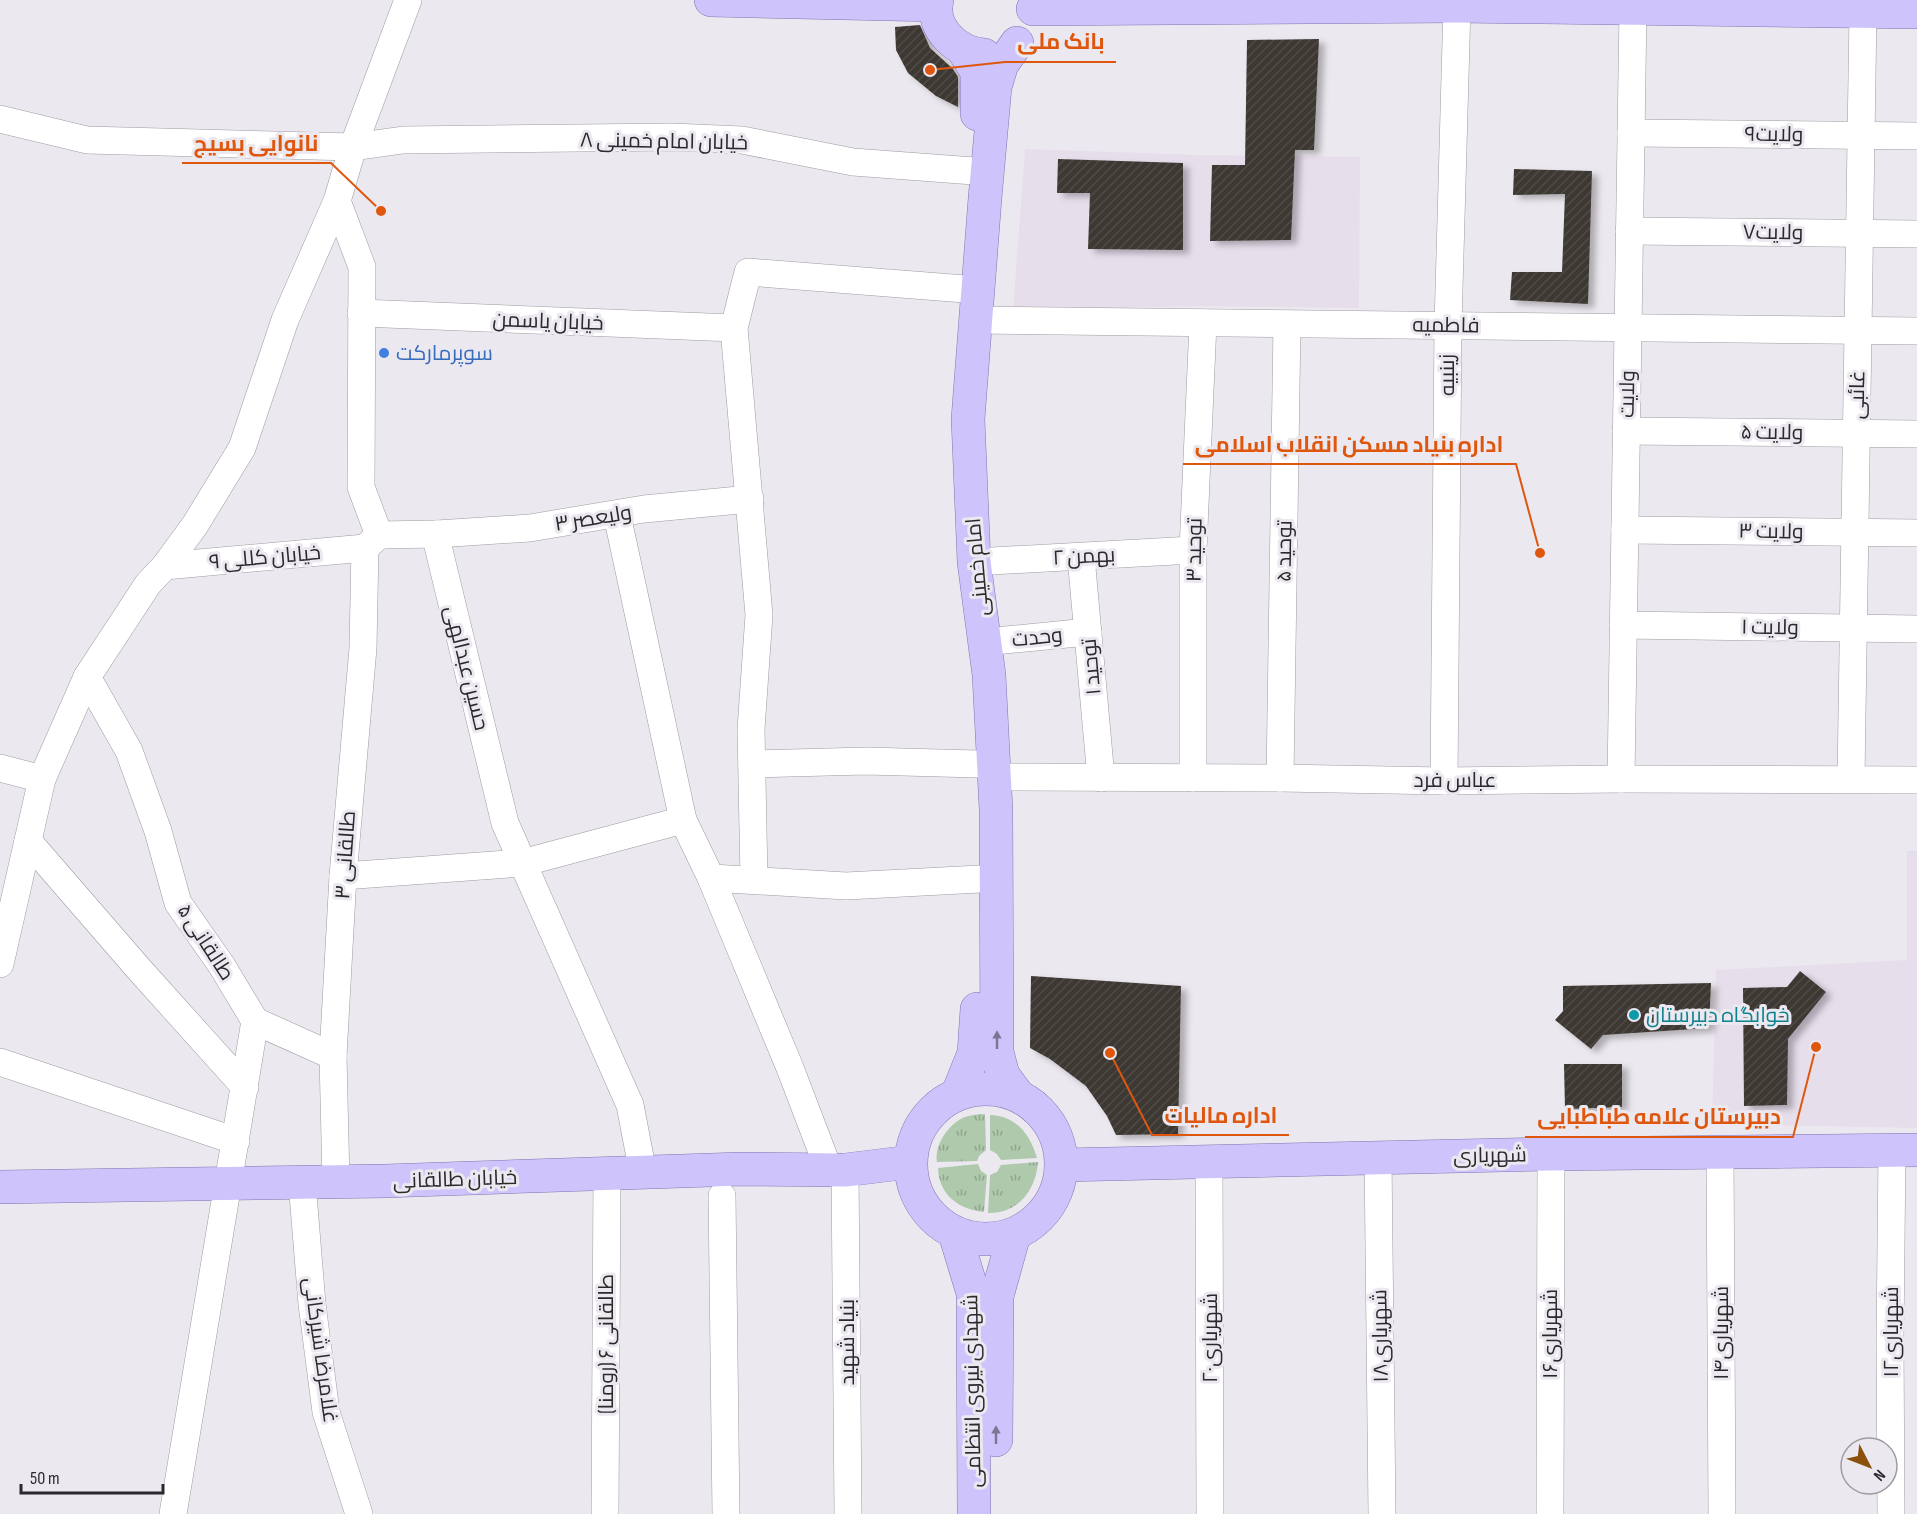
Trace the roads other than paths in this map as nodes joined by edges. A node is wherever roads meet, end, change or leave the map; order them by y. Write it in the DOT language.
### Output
graph roads {
  1 [pos="408,0"];
  2 [pos="711,0"];
  3 [pos="937,2"];
  4 [pos="1033,4"];
  5 [pos="1206,4"];
  6 [pos="1457,6"];
  7 [pos="1633,9"];
  8 [pos="1863,12"];
  9 [pos="1917,12"];
  10 [pos="1017,43"];
  11 [pos="964,51"];
  12 [pos="0,119"];
  13 [pos="1631,133"];
  14 [pos="1861,135"];
  15 [pos="1917,136"];
  16 [pos="353,147"];
  17 [pos="974,171"];
  18 [pos="337,201"];
  19 [pos="1629,231"];
  20 [pos="1859,233"];
  21 [pos="1917,234"];
  22 [pos="965,289"];
  23 [pos="362,313"];
  24 [pos="975,320"];
  25 [pos="1203,323"];
  26 [pos="1287,324"];
  27 [pos="1448,326"];
  28 [pos="1628,327"];
  29 [pos="735,328"];
  30 [pos="1858,330"];
  31 [pos="1917,331"];
  32 [pos="1626,431"];
  33 [pos="1856,433"];
  34 [pos="1917,434"];
  35 [pos="750,499"];
  36 [pos="618,515"];
  37 [pos="1624,530"];
  38 [pos="1855,532"];
  39 [pos="1917,532"];
  40 [pos="437,534"];
  41 [pos="372,542"];
  42 [pos="1193,550"];
  43 [pos="1081,556"];
  44 [pos="974,562"];
  45 [pos="165,566"];
  46 [pos="1623,625"];
  47 [pos="1853,628"];
  48 [pos="1917,628"];
  49 [pos="1088,632"];
  50 [pos="985,642"];
  51 [pos="87,677"];
  52 [pos="752,764"];
  53 [pos="0,768"];
  54 [pos="986,771"];
  55 [pos="1101,778"];
  56 [pos="1193,778"];
  57 [pos="1280,778"];
  58 [pos="42,779"];
  59 [pos="1621,779"];
  60 [pos="1851,779"];
  61 [pos="1917,780"];
  62 [pos="1444,781"];
  63 [pos="683,820"];
  64 [pos="28,841"];
  65 [pos="522,863"];
  66 [pos="343,876"];
  67 [pos="711,878"];
  68 [pos="980,879"];
  69 [pos="754,880"];
  70 [pos="0,964"];
  71 [pos="255,1021"];
  72 [pos="333,1056"];
  73 [pos="0,1062"];
  74 [pos="245,1087"];
  75 [pos="958,1093"];
  76 [pos="1017,1094"];
  77 [pos="236,1141"];
  78 [pos="1904,1151"];
  79 [pos="1720,1152"];
  80 [pos="1551,1154"];
  81 [pos="1378,1157"];
  82 [pos="1209,1161"];
  83 [pos="910,1162"];
  84 [pos="1063,1165"];
  85 [pos="837,1170"];
  86 [pos="643,1173"];
  87 [pos="607,1174"];
  88 [pos="302,1182"];
  89 [pos="336,1182"];
  90 [pos="230,1183"];
  91 [pos="0,1186"];
  92 [pos="722,1196"];
  93 [pos="955,1234"];
  94 [pos="1014,1235"];
  95 [pos="174,1514"];
  96 [pos="359,1514"];
  97 [pos="605,1514"];
  98 [pos="726,1514"];
  99 [pos="848,1514"];
  100 [pos="974,1514"];
  101 [pos="996,1514"];
  102 [pos="1210,1514"];
  103 [pos="1382,1514"];
  104 [pos="1550,1514"];
  105 [pos="1722,1514"];
  106 [pos="1891,1514"];
  1 -- 16 [label="street"];
  2 -- 3 [label="main road"];
  3 -- 11 [label="main road, امام خمینی"];
  4 -- 5 [label="main road"];
  4 -- 10 [label="main road, امام خمینی"];
  5 -- 6 [label="main road"];
  6 -- 7 [label="main road"];
  6 -- 27 [label="street, زینبیه"];
  7 -- 8 [label="main road"];
  7 -- 13 [label="street, ولایت"];
  8 -- 9 [label="main road"];
  8 -- 14 [label="street, غائبی"];
  10 -- 11 [label="main road"];
  10 -- 24 [label="main road, امام خمینی"];
  11 -- 17 [label="main road, امام خمینی"];
  12 -- 16 [label="street, خیابان امام خمینی ۸"];
  13 -- 14 [label="street, ولایت۹"];
  13 -- 19 [label="street, ولایت"];
  14 -- 15 [label="street, ولایت۹"];
  14 -- 20 [label="street, غائبی"];
  16 -- 17 [label="street, خیابان امام خمینی ۸"];
  16 -- 18 [label="street"];
  17 -- 22 [label="main road, امام خمینی"];
  18 -- 23 [label="street"];
  18 -- 45 [label="street"];
  19 -- 20 [label="street, ولایت۷"];
  19 -- 28 [label="street, ولایت"];
  20 -- 21 [label="street, ولایت۷"];
  20 -- 30 [label="street, غائبی"];
  22 -- 29 [label="street"];
  22 -- 54 [label="main road, امام خمینی"];
  23 -- 29 [label="street, خیابان یاسمن"];
  23 -- 41 [label="street"];
  24 -- 25 [label="street, فاطمیه"];
  24 -- 44 [label="main road, امام خمینی"];
  25 -- 26 [label="street, فاطمیه"];
  25 -- 42 [label="street, توحید ۳"];
  26 -- 27 [label="street, فاطمیه"];
  26 -- 57 [label="street, توحید ۵"];
  27 -- 28 [label="street, فاطمیه"];
  27 -- 62 [label="street, زینبیه"];
  28 -- 30 [label="street, فاطمیه"];
  28 -- 32 [label="street, ولایت"];
  29 -- 35 [label="street"];
  30 -- 31 [label="street, فاطمیه"];
  30 -- 33 [label="street, غائبی"];
  32 -- 33 [label="street, ولایت ۵"];
  32 -- 37 [label="street, ولایت"];
  33 -- 34 [label="street, ولایت ۵"];
  33 -- 38 [label="street, غائبی"];
  35 -- 36 [label="street, ولیعصر ۳"];
  35 -- 52 [label="street"];
  36 -- 40 [label="street, ولیعصر ۳"];
  36 -- 63 [label="street"];
  37 -- 38 [label="street, ولایت ۳"];
  37 -- 46 [label="street, ولایت"];
  38 -- 39 [label="street, ولایت ۳"];
  38 -- 47 [label="street, غائبی"];
  40 -- 41 [label="street"];
  40 -- 65 [label="street, حسین عبدالهی"];
  41 -- 45 [label="street, خیابان کللی ۹"];
  41 -- 66 [label="street, طالقانی ۳"];
  42 -- 43 [label="street, بهمن ۲"];
  42 -- 56 [label="street, توحید ۳"];
  43 -- 44 [label="street, بهمن ۲"];
  43 -- 49 [label="street, توحید ۱"];
  44 -- 50 [label="main road, امام خمینی"];
  45 -- 51 [label="street"];
  46 -- 47 [label="street, ولایت ۱"];
  46 -- 59 [label="street, ولایت"];
  47 -- 48 [label="street, ولایت ۱"];
  47 -- 60 [label="street, غائبی"];
  49 -- 50 [label="street, وحدت"];
  49 -- 55 [label="street, توحید ۱"];
  50 -- 54 [label="main road, امام خمینی"];
  51 -- 58 [label="street"];
  51 -- 71 [label="street, طالقانی ۵"];
  52 -- 54 [label="street, عباس فرد"];
  52 -- 69 [label="street"];
  53 -- 58 [label="street"];
  54 -- 55 [label="street, عباس فرد"];
  54 -- 68 [label="main road, امام خمینی"];
  76 -- 54 [label="main road, امام خمینی, one-way"];
  55 -- 56 [label="street, عباس فرد"];
  56 -- 57 [label="street, عباس فرد"];
  57 -- 62 [label="street, عباس فرد"];
  58 -- 64 [label="street"];
  59 -- 60 [label="street, عباس فرد"];
  59 -- 62 [label="street, عباس فرد"];
  60 -- 61 [label="street, عباس فرد"];
  63 -- 65 [label="street"];
  63 -- 67 [label="street"];
  64 -- 70 [label="street"];
  64 -- 74 [label="street"];
  65 -- 66 [label="street"];
  65 -- 86 [label="street, حسین عبدالهی"];
  66 -- 72 [label="street, طالقانی ۳"];
  67 -- 69 [label="street"];
  67 -- 85 [label="street"];
  68 -- 69 [label="street"];
  68 -- 75 [label="main road, امام خمینی"];
  71 -- 72 [label="street"];
  71 -- 74 [label="street"];
  72 -- 89 [label="street, طالقانی ۳"];
  73 -- 77 [label="street"];
  74 -- 77 [label="street"];
  75 -- 76 [label="main road"];
  75 -- 83 [label="main road"];
  76 -- 84 [label="main road"];
  77 -- 90 [label="street"];
  78 -- 79 [label="main road, شهریاری"];
  78 -- 106 [label="street, شهریاری۱۲"];
  79 -- 80 [label="main road, شهریاری"];
  79 -- 105 [label="street, شهریاری۱۴"];
  80 -- 81 [label="main road, شهریاری"];
  80 -- 104 [label="street, شهریاری۱۶"];
  81 -- 82 [label="main road, شهریاری"];
  81 -- 103 [label="street, شهریاری۱۸"];
  82 -- 84 [label="main road, شهریاری"];
  82 -- 102 [label="street, شهریاری۲۰"];
  83 -- 85 [label="main road, خیابان طالقانی"];
  83 -- 93 [label="main road"];
  84 -- 94 [label="main road"];
  85 -- 86 [label="main road, خیابان طالقانی"];
  85 -- 99 [label="street, بنیاد شهید"];
  86 -- 87 [label="main road, خیابان طالقانی"];
  87 -- 89 [label="main road, خیابان طالقانی"];
  87 -- 97 [label="street, طالقانی ۶ (رومنا)"];
  88 -- 89 [label="main road, خیابان طالقانی"];
  88 -- 90 [label="main road, خیابان طالقانی"];
  88 -- 96 [label="street, غلامرضا شیرکانی"];
  90 -- 91 [label="main road, خیابان طالقانی"];
  90 -- 95 [label="street"];
  92 -- 98 [label="street"];
  93 -- 94 [label="main road"];
  93 -- 100 [label="main road, شهدای نیروی انتظامی"];
  101 -- 94 [label="main road, شهدای نیروی انتظامی, one-way"];
}
